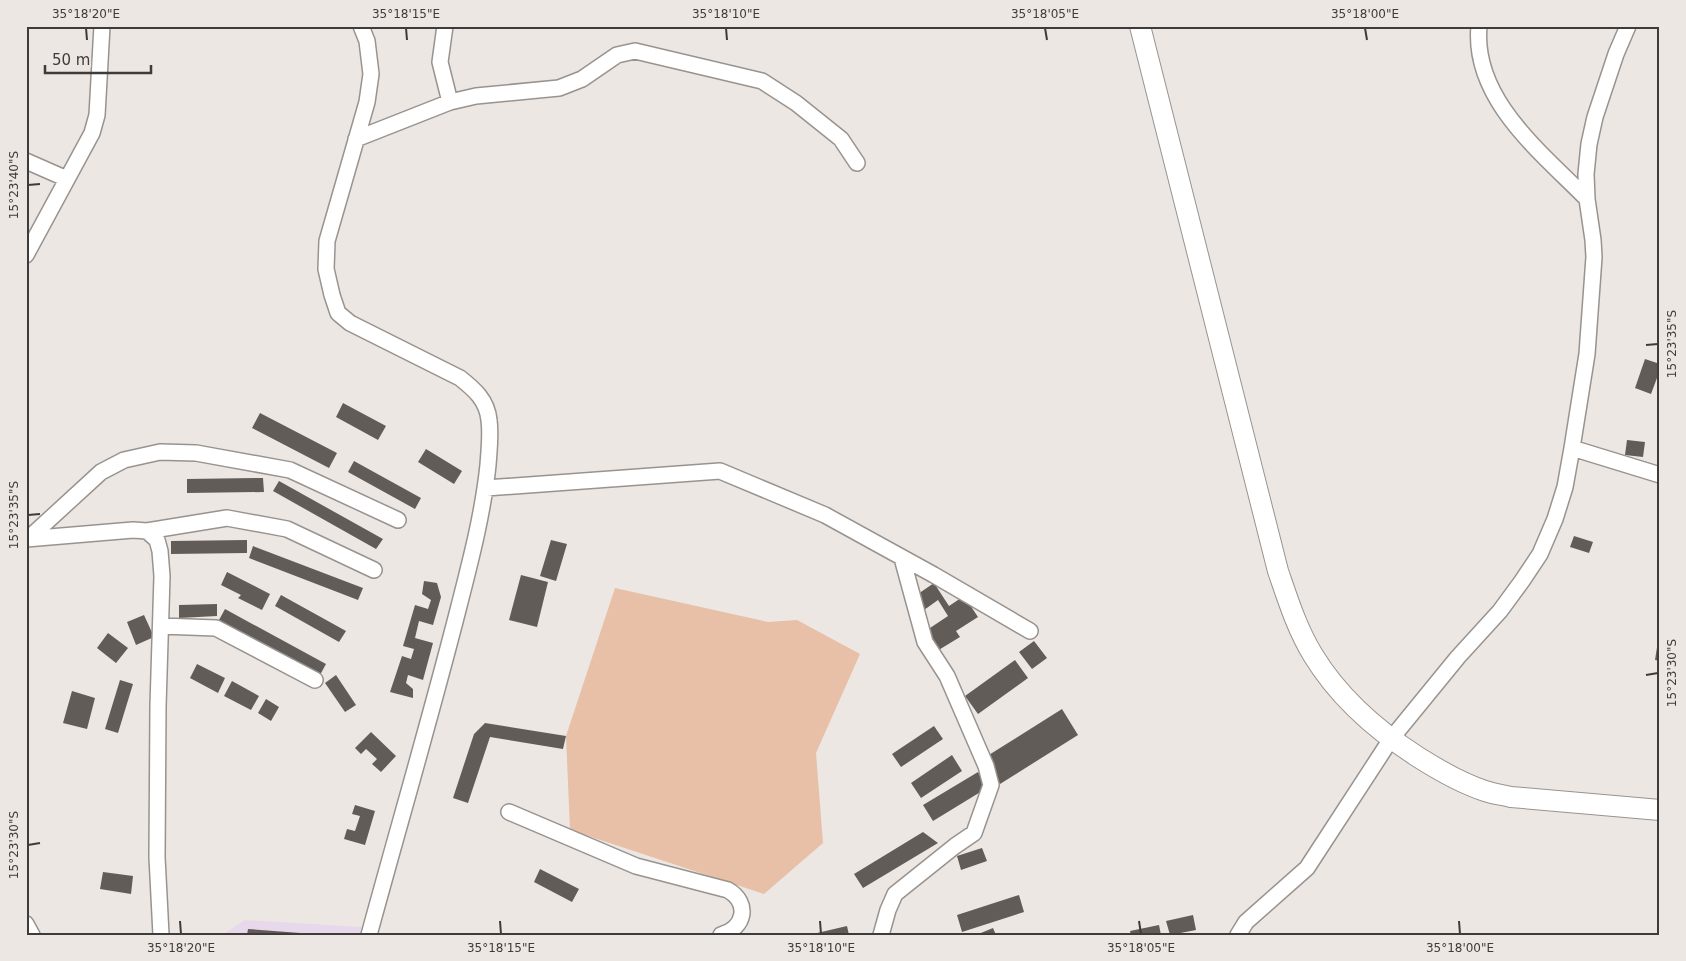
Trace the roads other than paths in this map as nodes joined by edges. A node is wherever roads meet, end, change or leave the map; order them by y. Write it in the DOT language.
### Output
graph roads {
  1 [pos="102,26"];
  2 [pos="361,26"];
  3 [pos="445,26"];
  4 [pos="1140,26"];
  5 [pos="1479,26"];
  6 [pos="1628,26"];
  7 [pos="450,102"];
  8 [pos="356,140"];
  9 [pos="26,161"];
  10 [pos="857,163"];
  11 [pos="68,179"];
  12 [pos="1587,198"];
  13 [pos="26,255"];
  14 [pos="1572,448"];
  15 [pos="1660,475"];
  16 [pos="486,488"];
  17 [pos="398,520"];
  18 [pos="147,531"];
  19 [pos="28,538"];
  20 [pos="902,558"];
  21 [pos="374,570"];
  22 [pos="161,626"];
  23 [pos="1030,631"];
  24 [pos="315,680"];
  25 [pos="1390,739"];
  26 [pos="1660,810"];
  27 [pos="509,812"];
  28 [pos="26,924"];
  29 [pos="32,935"];
  30 [pos="161,935"];
  31 [pos="369,935"];
  32 [pos="721,935"];
  33 [pos="881,935"];
  34 [pos="1238,935"];
  1 -- 11 [label="street"];
  2 -- 8 [label="street"];
  3 -- 7 [label="street"];
  4 -- 25 [label="main road"];
  5 -- 12 [label="street"];
  6 -- 12 [label="street"];
  7 -- 8 [label="street"];
  7 -- 10 [label="street"];
  8 -- 16 [label="street"];
  9 -- 11 [label="street"];
  11 -- 13 [label="street"];
  12 -- 14 [label="street"];
  14 -- 15 [label="street"];
  14 -- 25 [label="street"];
  16 -- 20 [label="street"];
  16 -- 31 [label="street"];
  17 -- 19 [label="street"];
  18 -- 19 [label="street"];
  18 -- 21 [label="street"];
  18 -- 22 [label="street"];
  20 -- 23 [label="street"];
  20 -- 33 [label="street"];
  22 -- 24 [label="street"];
  22 -- 30 [label="street"];
  25 -- 26 [label="main road"];
  25 -- 34 [label="street"];
  27 -- 32 [label="street"];
  28 -- 29 [label="street"];
}
